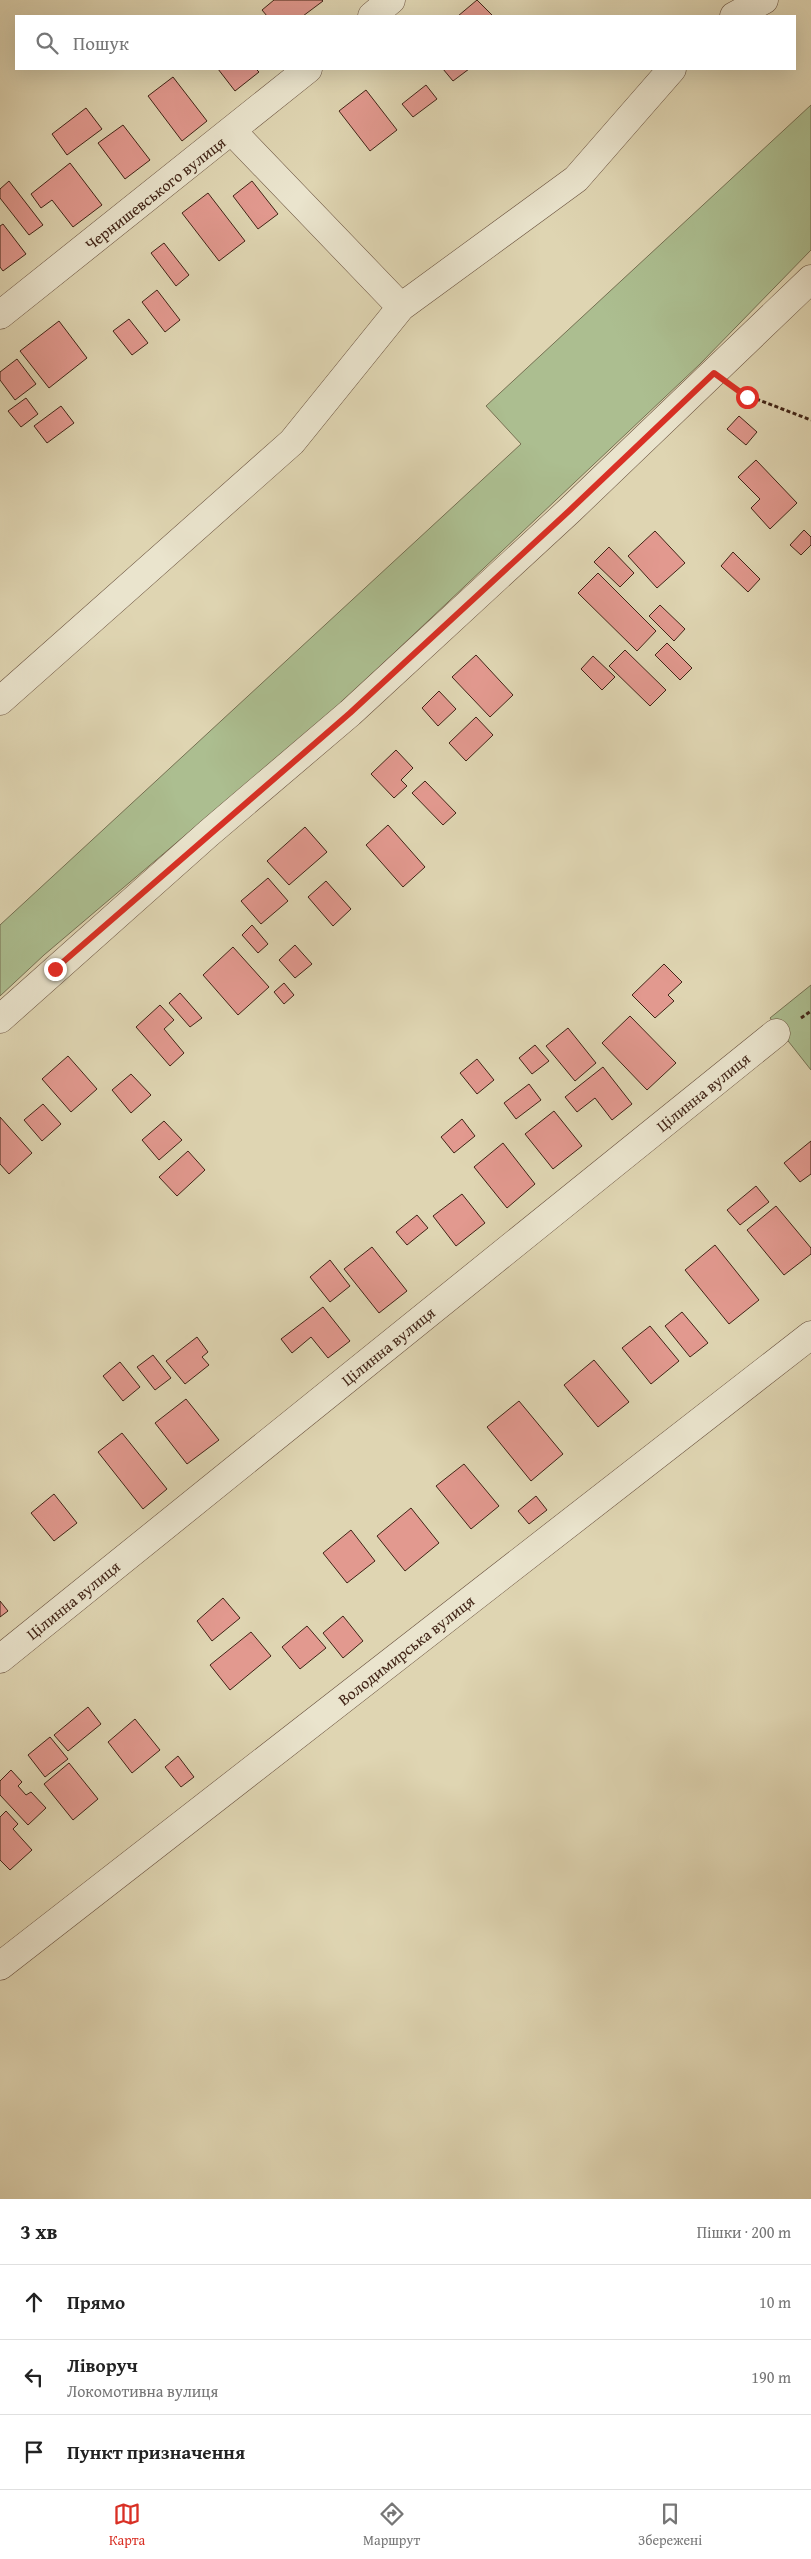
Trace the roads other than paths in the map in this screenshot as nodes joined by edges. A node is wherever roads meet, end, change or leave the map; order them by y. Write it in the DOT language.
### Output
graph roads {
  1 [pos="392,0"];
  2 [pos="764,0"];
  3 [pos="373,15"];
  4 [pos="736,15"];
  5 [pos="307,70"];
  6 [pos="671,70"];
  7 [pos="232,131"];
  8 [pos="811,279"];
  9 [pos="401,306"];
  10 [pos="0,315"];
  11 [pos="0,701"];
  12 [pos="0,1019"];
  13 [pos="776,1033"];
  14 [pos="811,1335"];
  15 [pos="0,1658"];
  16 [pos="0,1966"];
  1 -- 3 [label="street"];
  2 -- 4 [label="street"];
  5 -- 7 [label="street, Чернишевського вулиця"];
  6 -- 9 [label="street"];
  7 -- 9 [label="street"];
  7 -- 10 [label="street, Чернишевського вулиця"];
  8 -- 12 [label="street"];
  9 -- 11 [label="street"];
  13 -- 15 [label="street, Цілинна вулиця"];
  14 -- 16 [label="street, Володимирська вулиця"];
}
